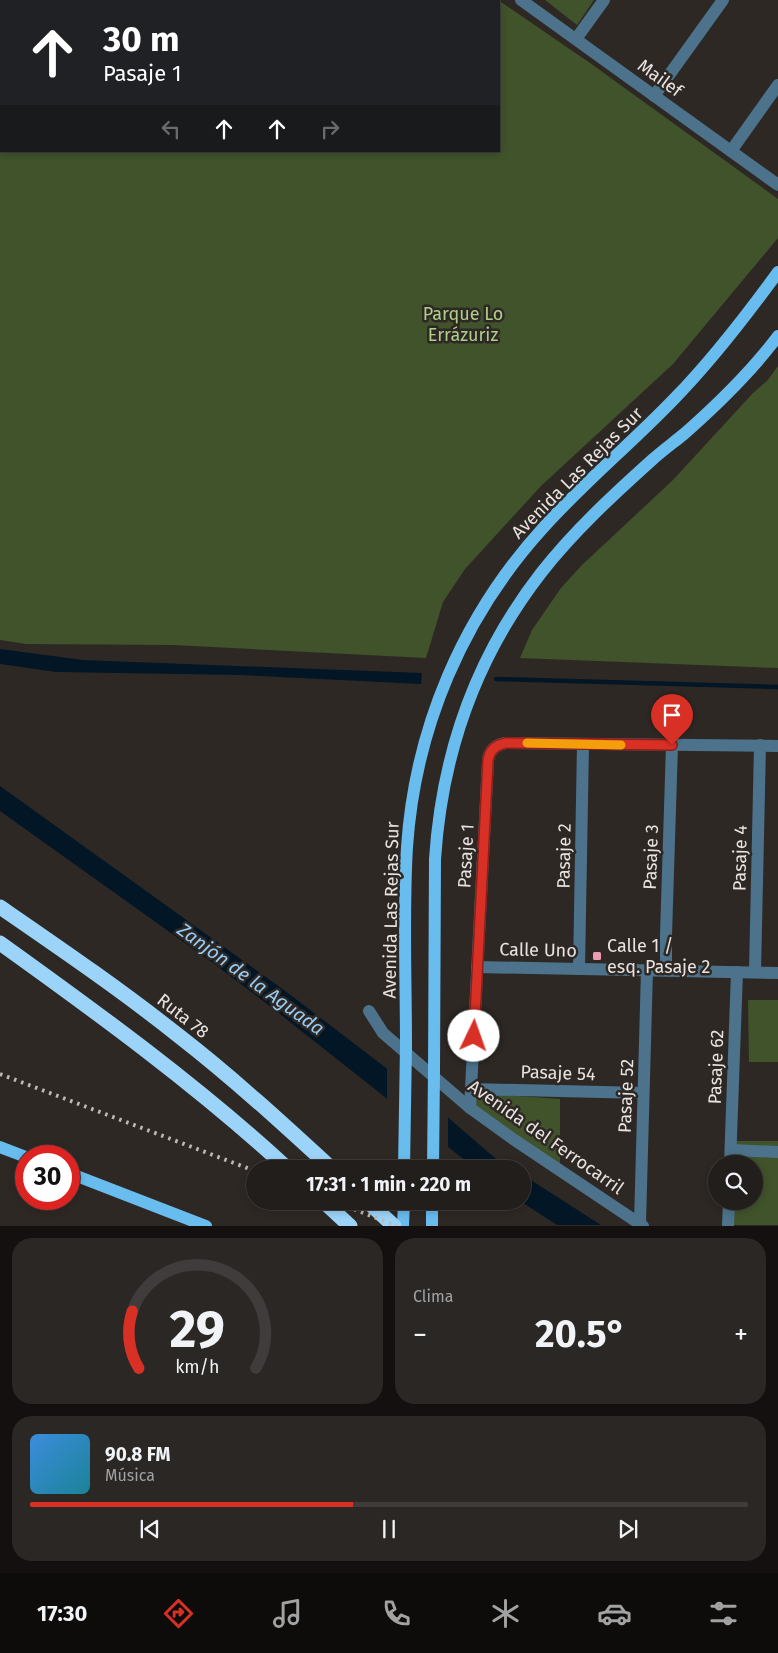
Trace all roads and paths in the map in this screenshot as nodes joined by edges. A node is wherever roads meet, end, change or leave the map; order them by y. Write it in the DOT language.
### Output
graph roads {
  1 [pos="521,0"];
  2 [pos="604,0"];
  3 [pos="724,0"];
  4 [pos="576,39"];
  5 [pos="778,85"];
  6 [pos="654,96"];
  7 [pos="731,151"];
  8 [pos="778,185"];
  9 [pos="778,272"];
  10 [pos="778,336"];
  11 [pos="583,744"];
  12 [pos="672,745"];
  13 [pos="760,745"];
  14 [pos="778,746"];
  15 [pos="0,907"];
  16 [pos="0,943"];
  17 [pos="477,967"];
  18 [pos="579,969"];
  19 [pos="647,970"];
  20 [pos="666,970"];
  21 [pos="737,972"];
  22 [pos="755,972"];
  23 [pos="778,973"];
  24 [pos="369,1011"];
  25 [pos="471,1088"];
  26 [pos="643,1093"];
  27 [pos="470,1108"];
  28 [pos="0,1147"];
  29 [pos="731,1150"];
  30 [pos="778,1152"];
  31 [pos="15,1153"];
  32 [pos="731,1155"];
  33 [pos="278,1160"];
  34 [pos="322,1160"];
  35 [pos="404,1160"];
  36 [pos="433,1160"];
  37 [pos="80,1177"];
  38 [pos="333,1210"];
  39 [pos="377,1210"];
  40 [pos="404,1210"];
  41 [pos="432,1210"];
  42 [pos="729,1210"];
  43 [pos="641,1224"];
  44 [pos="206,1226"];
  45 [pos="350,1226"];
  46 [pos="394,1226"];
  47 [pos="404,1226"];
  48 [pos="432,1226"];
  49 [pos="728,1226"];
  1 -- 4 [label="street, Mailef"];
  2 -- 4 [label="street"];
  3 -- 6 [label="street"];
  4 -- 6 [label="street, Mailef"];
  5 -- 7 [label="street"];
  6 -- 7 [label="street, Mailef"];
  7 -- 8 [label="street, Mailef"];
  9 -- 35 [label="main road, Avenida Las Rejas Sur, bridge"];
  10 -- 36 [label="main road, bridge"];
  11 -- 12 [label="street"];
  11 -- 17 [label="street, Pasaje 1"];
  11 -- 18 [label="street, Pasaje 2"];
  12 -- 13 [label="street"];
  12 -- 20 [label="street, Pasaje 3"];
  13 -- 14 [label="street"];
  13 -- 22 [label="street, Pasaje 4"];
  15 -- 34 [label="highway, Ruta 78"];
  16 -- 33 [label="highway"];
  17 -- 18 [label="street, Calle Uno"];
  17 -- 25 [label="street, Pasaje 1"];
  18 -- 19 [label="street, Calle Uno"];
  19 -- 20 [label="street, Calle Uno"];
  19 -- 26 [label="street, Pasaje 52"];
  20 -- 21 [label="street, Calle Uno"];
  21 -- 22 [label="street, Calle Uno"];
  21 -- 29 [label="street, Pasaje 62"];
  22 -- 23 [label="street, Calle Uno"];
  24 -- 27 [label="street, Avenida del Ferrocarril"];
  25 -- 26 [label="street, Pasaje 54"];
  25 -- 27 [label="street, Pasaje 1"];
  26 -- 43 [label="street, Pasaje 52"];
  27 -- 43 [label="street, Avenida del Ferrocarril"];
  28 -- 31 [label="main road"];
  29 -- 30 [label="street"];
  29 -- 32 [label="street, Pasaje 62"];
  37 -- 44 [label="main road"];
  38 -- 45 [label="highway"];
  39 -- 46 [label="highway"];
  40 -- 47 [label="main road"];
  41 -- 48 [label="main road"];
  42 -- 49 [label="street"];
}
